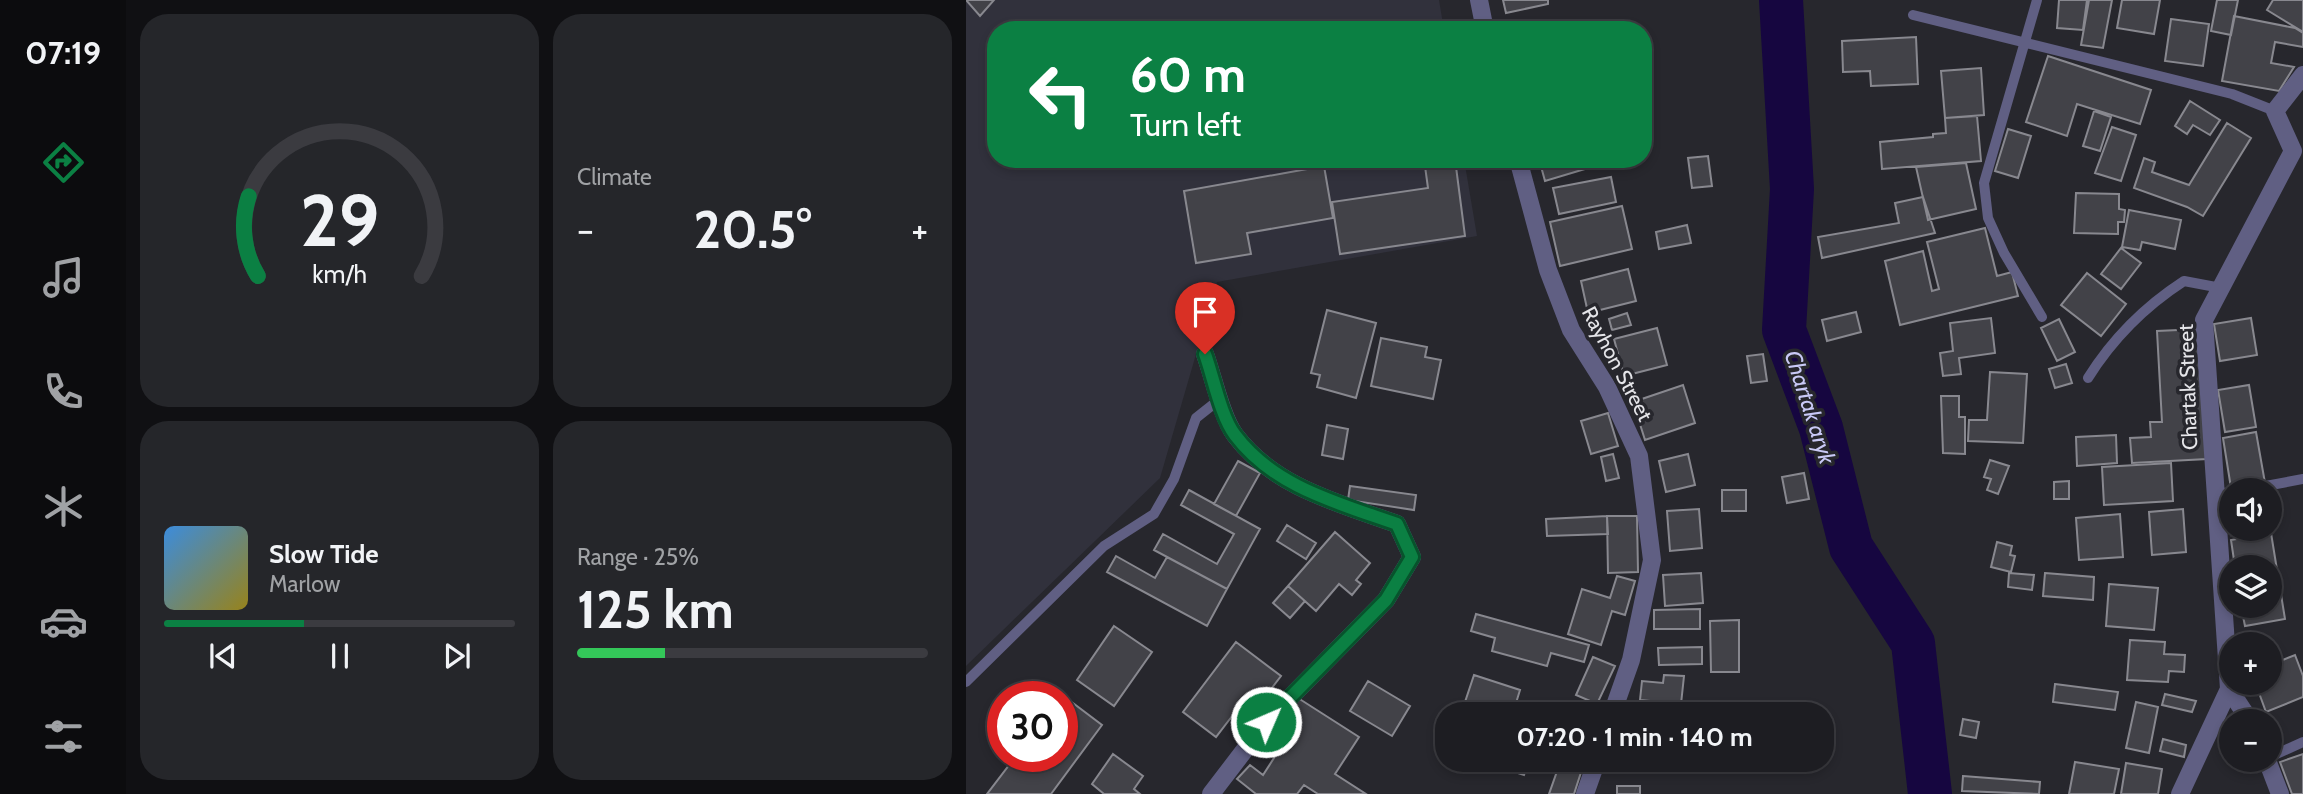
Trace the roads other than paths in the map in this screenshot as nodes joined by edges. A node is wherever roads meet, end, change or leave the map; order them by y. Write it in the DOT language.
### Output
graph roads {
  1 [pos="1479,0"];
  2 [pos="2037,0"];
  3 [pos="1913,15"];
  4 [pos="1483,21"];
  5 [pos="2026,43"];
  6 [pos="2303,75"];
  7 [pos="2275,111"];
  8 [pos="1520,168"];
  9 [pos="2221,288"];
  10 [pos="2042,317"];
  11 [pos="1205,354"];
  12 [pos="2088,379"];
  13 [pos="1221,399"];
  14 [pos="2222,478"];
  15 [pos="2303,479"];
  16 [pos="2282,483"];
  17 [pos="2225,541"];
  18 [pos="2228,632"];
  19 [pos="966,682"];
  20 [pos="2226,695"];
  21 [pos="1616,702"];
  22 [pos="2303,742"];
  23 [pos="2282,752"];
  24 [pos="1593,772"];
  25 [pos="2273,772"];
  26 [pos="1211,794"];
  27 [pos="1585,794"];
  28 [pos="2180,794"];
  29 [pos="2280,794"];
  1 -- 4 [label="street"];
  2 -- 5 [label="lane"];
  3 -- 5 [label="lane"];
  5 -- 7 [label="lane"];
  5 -- 10 [label="lane"];
  6 -- 7 [label="street"];
  7 -- 9 [label="street, Chartak Street"];
  8 -- 21 [label="street, Rayhon Street"];
  9 -- 12 [label="lane"];
  9 -- 14 [label="street, Chartak Street"];
  11 -- 13 [label="street"];
  13 -- 19 [label="lane"];
  13 -- 26 [label="street"];
  15 -- 16 [label="lane"];
  17 -- 18 [label="street, Chartak Street"];
  20 -- 28 [label="street, Chartak Street"];
  22 -- 23 [label="lane"];
  24 -- 27 [label="street"];
  25 -- 29 [label="street"];
}
